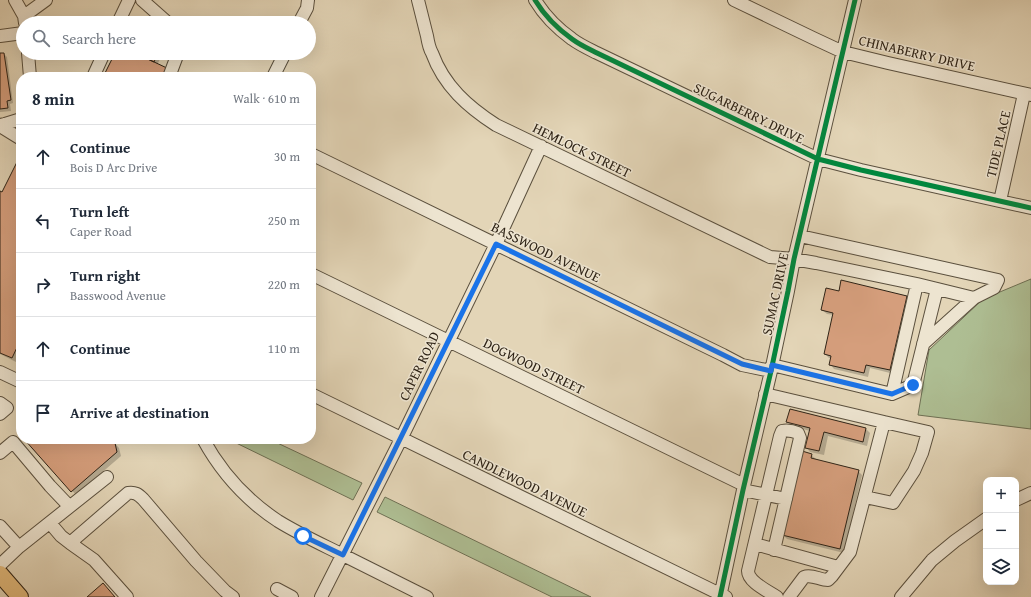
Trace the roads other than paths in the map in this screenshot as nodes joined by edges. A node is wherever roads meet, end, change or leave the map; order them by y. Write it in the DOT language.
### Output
graph roads {
  1 [pos="15,0"];
  2 [pos="46,0"];
  3 [pos="129,0"];
  4 [pos="142,0"];
  5 [pos="308,0"];
  6 [pos="418,0"];
  7 [pos="535,0"];
  8 [pos="734,0"];
  9 [pos="855,0"];
  10 [pos="22,16"];
  11 [pos="28,16"];
  12 [pos="121,16"];
  13 [pos="160,16"];
  14 [pos="303,16"];
  15 [pos="16,34"];
  16 [pos="0,36"];
  17 [pos="843,52"];
  18 [pos="29,60"];
  19 [pos="101,60"];
  20 [pos="175,60"];
  21 [pos="282,60"];
  22 [pos="30,72"];
  23 [pos="95,72"];
  24 [pos="171,72"];
  25 [pos="276,72"];
  26 [pos="1028,94"];
  27 [pos="16,120"];
  28 [pos="0,125"];
  29 [pos="16,136"];
  30 [pos="542,146"];
  31 [pos="316,156"];
  32 [pos="818,160"];
  33 [pos="1000,201"];
  34 [pos="1031,208"];
  35 [pos="800,236"];
  36 [pos="496,244"];
  37 [pos="794,259"];
  38 [pos="316,276"];
  39 [pos="917,284"];
  40 [pos="937,289"];
  41 [pos="974,298"];
  42 [pos="448,341"];
  43 [pos="923,344"];
  44 [pos="771,368"];
  45 [pos="0,372"];
  46 [pos="16,380"];
  47 [pos="765,394"];
  48 [pos="892,394"];
  49 [pos="316,396"];
  50 [pos="0,402"];
  51 [pos="0,414"];
  52 [pos="884,422"];
  53 [pos="401,438"];
  54 [pos="16,439"];
  55 [pos="21,444"];
  56 [pos="206,444"];
  57 [pos="0,453"];
  58 [pos="107,477"];
  59 [pos="743,487"];
  60 [pos="1031,493"];
  61 [pos="766,495"];
  62 [pos="865,496"];
  63 [pos="786,499"];
  64 [pos="1019,499"];
  65 [pos="69,506"];
  66 [pos="983,521"];
  67 [pos="50,523"];
  68 [pos="0,526"];
  69 [pos="70,543"];
  70 [pos="754,544"];
  71 [pos="19,547"];
  72 [pos="774,550"];
  73 [pos="343,555"];
  74 [pos="0,565"];
  75 [pos="838,567"];
  76 [pos="0,574"];
  77 [pos="277,589"];
  78 [pos="722,596"];
  79 [pos="20,597"];
  80 [pos="127,597"];
  81 [pos="233,597"];
  82 [pos="292,597"];
  83 [pos="321,597"];
  84 [pos="427,597"];
  85 [pos="777,597"];
  86 [pos="789,597"];
  87 [pos="901,597"];
  1 -- 10 [label="street"];
  2 -- 11 [label="street"];
  3 -- 12 [label="street"];
  4 -- 13 [label="street"];
  5 -- 14 [label="street"];
  6 -- 30 [label="street, HEMLOCK STREET"];
  7 -- 32 [label="street, SUGARBERRY DRIVE"];
  8 -- 17 [label="street, CHINABERRY DRIVE"];
  9 -- 17 [label="street, SUMAC DRIVE"];
  15 -- 16 [label="street"];
  17 -- 26 [label="street, CHINABERRY DRIVE"];
  17 -- 32 [label="street, SUMAC DRIVE"];
  18 -- 22 [label="street"];
  19 -- 23 [label="street"];
  20 -- 24 [label="street"];
  21 -- 25 [label="street"];
  26 -- 33 [label="street, TIDE PLACE"];
  27 -- 28 [label="street"];
  28 -- 29 [label="street"];
  30 -- 36 [label="street, CAPER ROAD"];
  30 -- 37 [label="street, HEMLOCK STREET"];
  31 -- 36 [label="street, BASSWOOD AVENUE"];
  32 -- 33 [label="street, SUGARBERRY DRIVE"];
  32 -- 35 [label="street, SUMAC DRIVE"];
  33 -- 34 [label="street, SUGARBERRY DRIVE"];
  35 -- 37 [label="street, SUMAC DRIVE"];
  35 -- 41 [label="street"];
  36 -- 42 [label="street, CAPER ROAD"];
  36 -- 44 [label="street, BASSWOOD AVENUE"];
  37 -- 39 [label="street, HEMLOCK STREET"];
  37 -- 44 [label="street, SUMAC DRIVE"];
  38 -- 42 [label="street, DOGWOOD STREET"];
  39 -- 40 [label="street, HEMLOCK STREET"];
  39 -- 48 [label="street"];
  40 -- 41 [label="street, HEMLOCK STREET"];
  40 -- 43 [label="street"];
  41 -- 43 [label="street"];
  42 -- 53 [label="street, CAPER ROAD"];
  42 -- 59 [label="street, DOGWOOD STREET"];
  43 -- 48 [label="street"];
  44 -- 47 [label="street, SUMAC DRIVE"];
  44 -- 48 [label="street, BASSWOOD AVENUE"];
  45 -- 46 [label="street"];
  47 -- 52 [label="street"];
  47 -- 59 [label="street, SUMAC DRIVE"];
  49 -- 53 [label="street, CANDLEWOOD AVENUE"];
  50 -- 51 [label="street"];
  52 -- 62 [label="street"];
  52 -- 62 [label="street"];
  53 -- 73 [label="street, CAPER ROAD"];
  53 -- 78 [label="street, CANDLEWOOD AVENUE"];
  54 -- 57 [label="street"];
  55 -- 65 [label="street"];
  56 -- 73 [label="street"];
  58 -- 65 [label="street"];
  59 -- 61 [label="street, DOGWOOD STREET"];
  59 -- 78 [label="street, SUMAC DRIVE"];
  60 -- 64 [label="street"];
  61 -- 63 [label="street, DOGWOOD STREET"];
  61 -- 63 [label="street"];
  61 -- 70 [label="street"];
  62 -- 75 [label="street"];
  63 -- 72 [label="street"];
  65 -- 67 [label="street"];
  66 -- 87 [label="street"];
  67 -- 69 [label="street"];
  67 -- 71 [label="street"];
  68 -- 71 [label="street"];
  69 -- 80 [label="street"];
  69 -- 81 [label="street"];
  70 -- 72 [label="street"];
  70 -- 85 [label="street"];
  71 -- 74 [label="street"];
  72 -- 75 [label="street"];
  73 -- 83 [label="street, CAPER ROAD"];
  73 -- 84 [label="street"];
  75 -- 86 [label="street"];
  76 -- 79 [label="main road"];
  77 -- 82 [label="street"];
}
